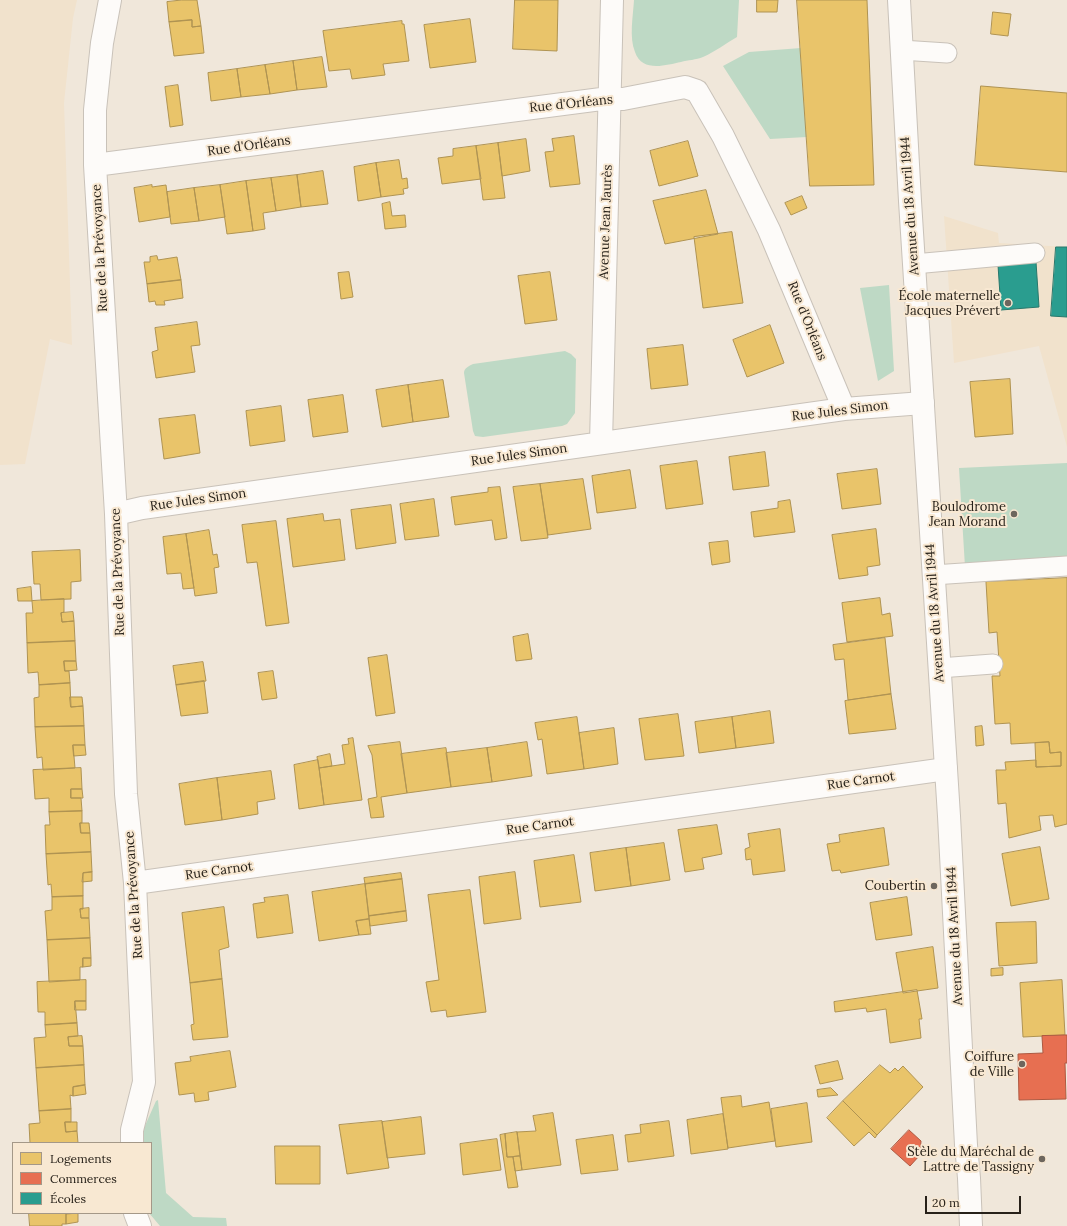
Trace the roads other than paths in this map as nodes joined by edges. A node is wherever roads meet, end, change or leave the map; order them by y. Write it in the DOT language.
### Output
graph roads {
  1 [pos="110,0"];
  2 [pos="612,0"];
  3 [pos="899,0"];
  4 [pos="901,50"];
  5 [pos="947,54"];
  6 [pos="609,98"];
  7 [pos="95,165"];
  8 [pos="1035,253"];
  9 [pos="914,264"];
  10 [pos="923,403"];
  11 [pos="844,409"];
  12 [pos="601,444"];
  13 [pos="116,514"];
  14 [pos="1067,566"];
  15 [pos="933,575"];
  16 [pos="993,664"];
  17 [pos="939,668"];
  18 [pos="946,768"];
  19 [pos="135,883"];
  20 [pos="132,1142"];
  21 [pos="134,1214"];
  22 [pos="140,1226"];
  23 [pos="971,1226"];
  1 -- 7 [label="street, Rue de la Prévoyance"];
  2 -- 6 [label="street, Avenue Jean Jaurès"];
  3 -- 4 [label="street, Avenue du 18 Avril 1944"];
  4 -- 5 [label="lane"];
  4 -- 9 [label="street, Avenue du 18 Avril 1944"];
  6 -- 7 [label="street, Rue d'Orléans"];
  6 -- 11 [label="street, Rue d'Orléans"];
  6 -- 12 [label="street, Avenue Jean Jaurès"];
  7 -- 13 [label="street, Rue de la Prévoyance"];
  8 -- 9 [label="lane"];
  9 -- 10 [label="street, Avenue du 18 Avril 1944"];
  10 -- 11 [label="street, Rue Jules Simon"];
  10 -- 15 [label="street, Avenue du 18 Avril 1944"];
  11 -- 12 [label="street, Rue Jules Simon"];
  12 -- 13 [label="street, Rue Jules Simon"];
  13 -- 19 [label="street, Rue de la Prévoyance"];
  14 -- 15 [label="lane"];
  15 -- 17 [label="street, Avenue du 18 Avril 1944"];
  16 -- 17 [label="lane"];
  17 -- 18 [label="street, Avenue du 18 Avril 1944"];
  18 -- 19 [label="street, Rue Carnot"];
  18 -- 23 [label="street, Avenue du 18 Avril 1944"];
  19 -- 20 [label="street, Rue de la Prévoyance"];
  21 -- 22 [label="street"];
}
